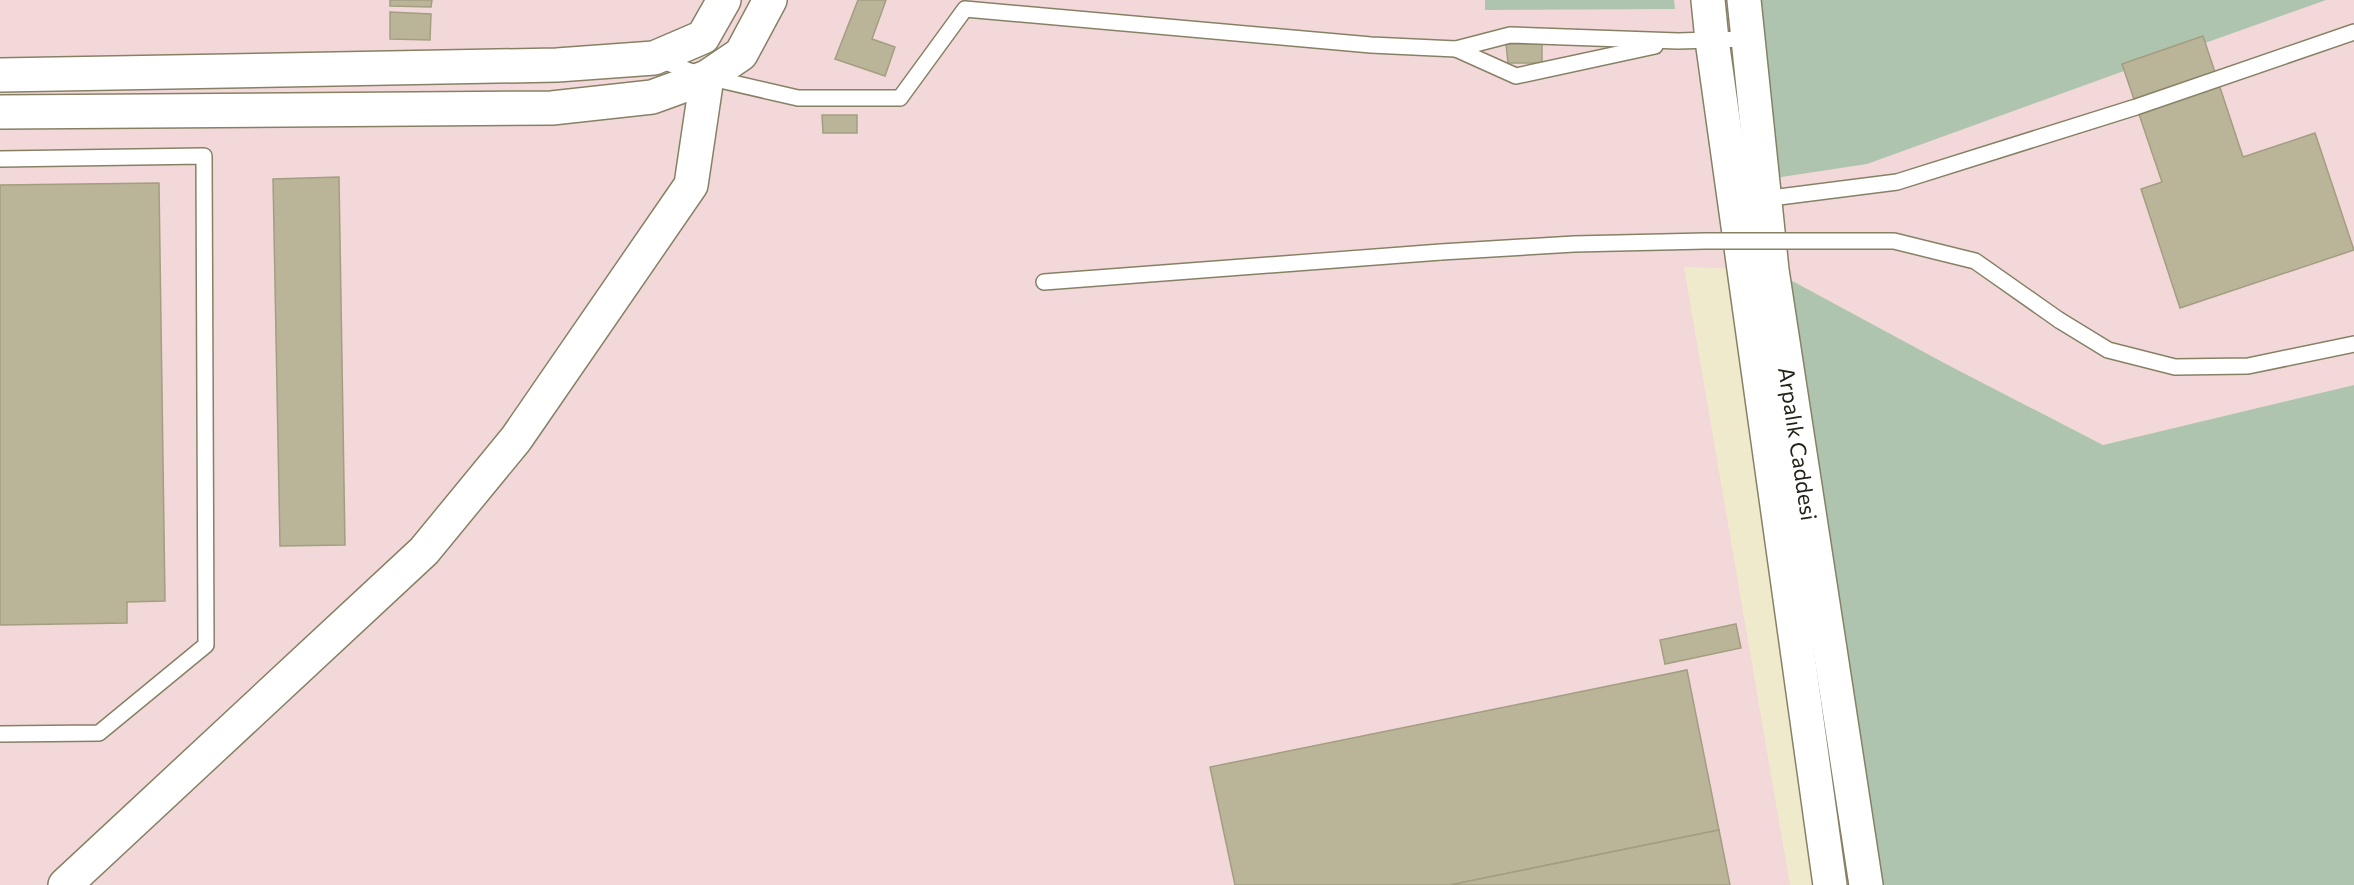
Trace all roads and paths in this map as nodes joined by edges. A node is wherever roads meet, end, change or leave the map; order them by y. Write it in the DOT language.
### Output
graph roads {
  1 [pos="724,0"];
  2 [pos="770,0"];
  3 [pos="1708,0"];
  4 [pos="1744,0"];
  5 [pos="2354,32"];
  6 [pos="1747,39"];
  7 [pos="1712,40"];
  8 [pos="1678,41"];
  9 [pos="1456,49"];
  10 [pos="654,57"];
  11 [pos="0,75"];
  12 [pos="707,77"];
  13 [pos="0,112"];
  14 [pos="0,159"];
  15 [pos="1763,199"];
  16 [pos="1044,282"];
  17 [pos="2354,344"];
  18 [pos="0,734"];
  19 [pos="64,885"];
  20 [pos="1830,885"];
  21 [pos="1866,885"];
  1 -- 10 [label="main road"];
  2 -- 12 [label="main road"];
  3 -- 7 [label="main road"];
  4 -- 6 [label="main road, Arpalık Caddesi"];
  5 -- 15 [label="lane"];
  6 -- 7 [label="lane"];
  6 -- 15 [label="main road, Arpalık Caddesi"];
  7 -- 8 [label="lane"];
  7 -- 20 [label="main road"];
  8 -- 9 [label="lane"];
  8 -- 9 [label="lane"];
  9 -- 12 [label="lane"];
  10 -- 11 [label="main road"];
  10 -- 12 [label="lane"];
  12 -- 13 [label="main road"];
  12 -- 19 [label="main road"];
  14 -- 18 [label="lane"];
  15 -- 21 [label="main road, Arpalık Caddesi"];
  16 -- 17 [label="lane, bridge"];
}
